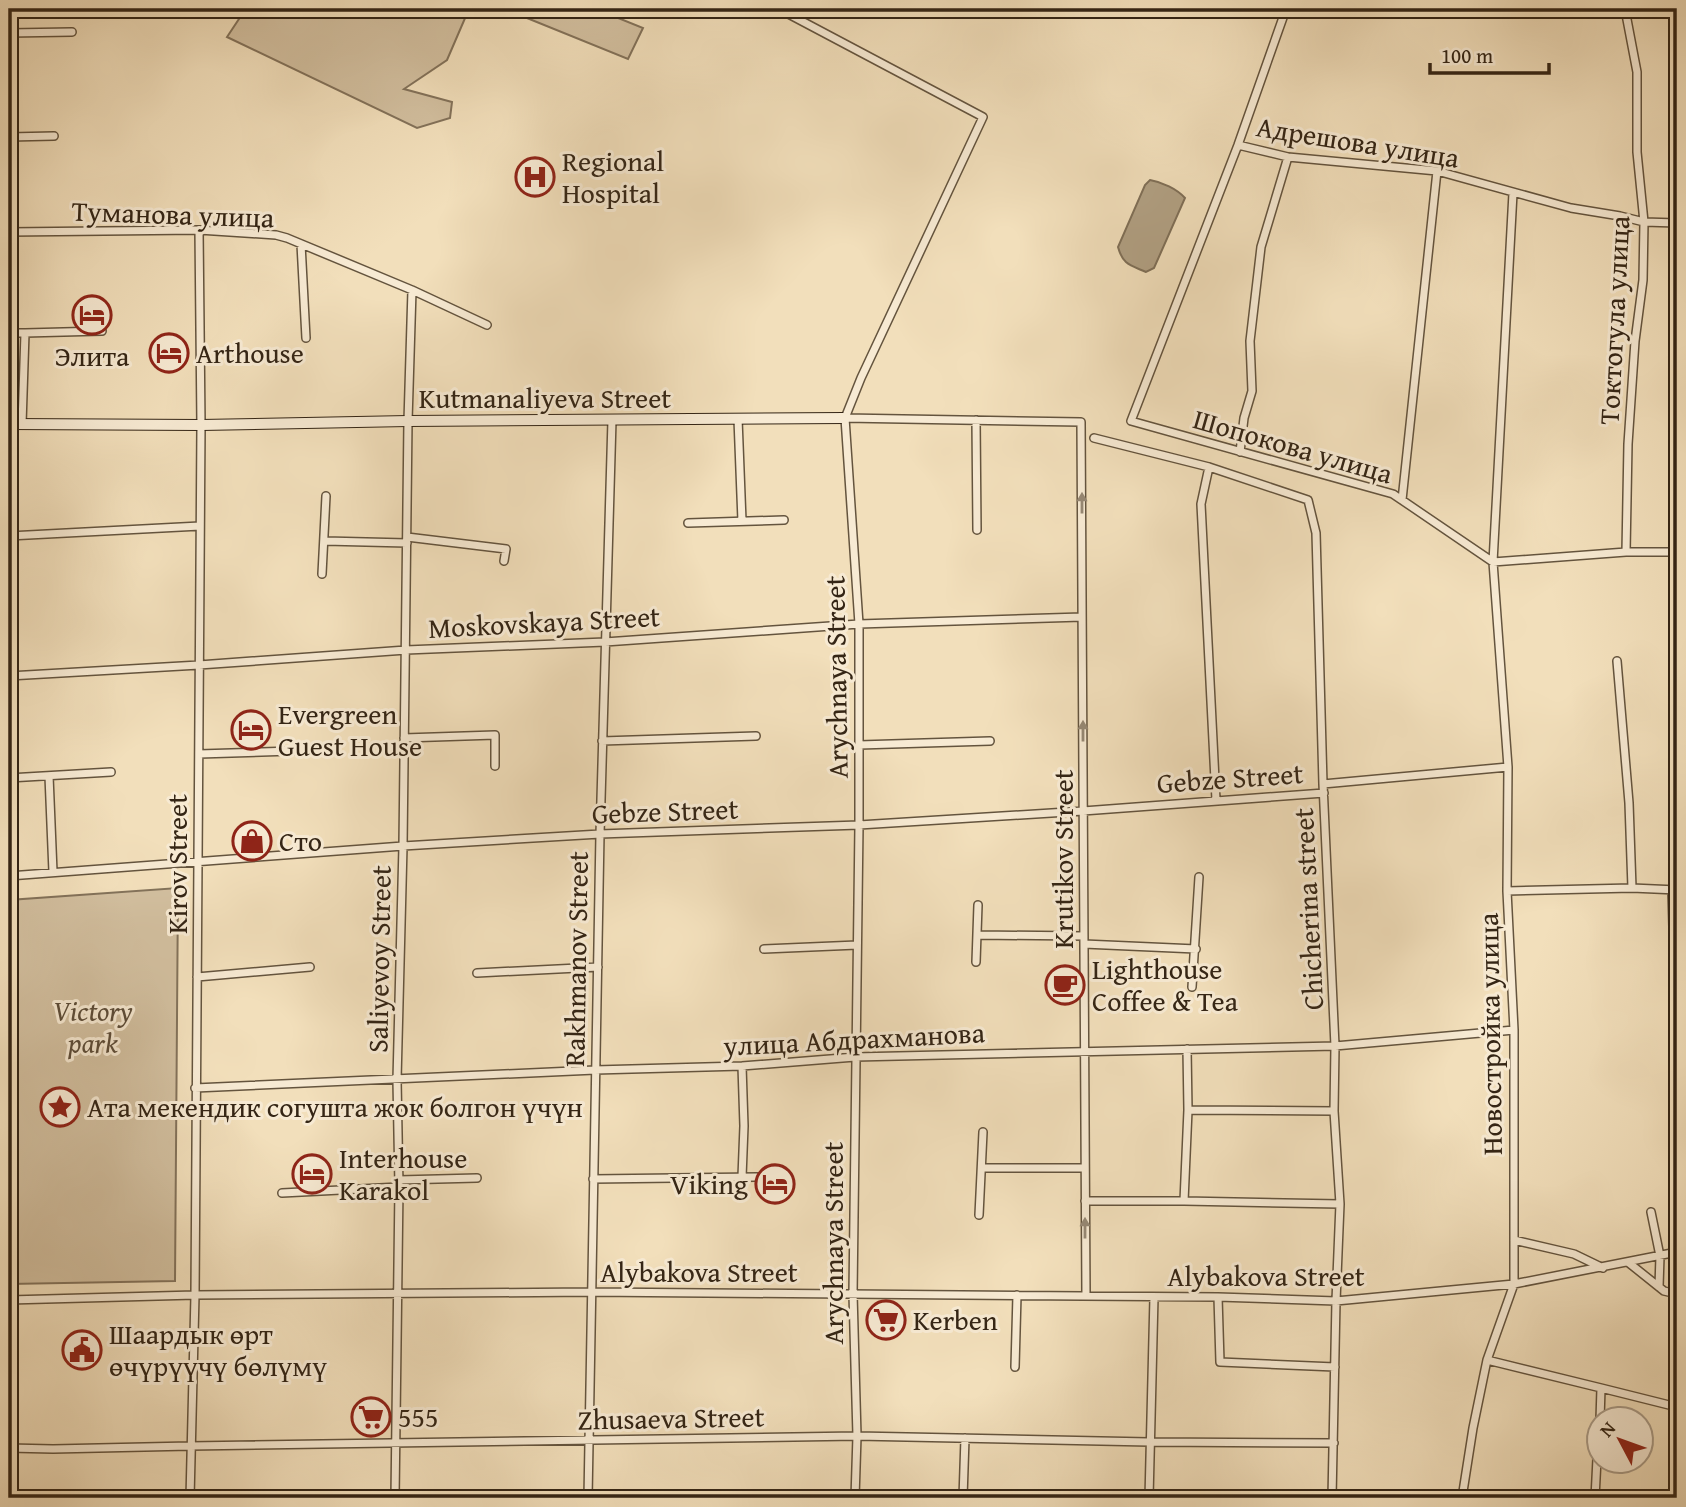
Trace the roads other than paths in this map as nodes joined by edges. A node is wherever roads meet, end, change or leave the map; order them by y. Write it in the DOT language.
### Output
graph roads {
  1 [pos="779,9"];
  2 [pos="1286,9"];
  3 [pos="1625,9"];
  4 [pos="72,32"];
  5 [pos="9,33"];
  6 [pos="54,136"];
  7 [pos="9,137"];
  8 [pos="1238,145"];
  9 [pos="1288,157"];
  10 [pos="1437,171"];
  11 [pos="1513,193"];
  12 [pos="1644,222"];
  13 [pos="1677,223"];
  14 [pos="199,230"];
  15 [pos="9,232"];
  16 [pos="301,244"];
  17 [pos="412,290"];
  18 [pos="487,325"];
  19 [pos="102,331"];
  20 [pos="9,333"];
  21 [pos="25,333"];
  22 [pos="306,338"];
  23 [pos="845,418"];
  24 [pos="738,419"];
  25 [pos="612,420"];
  26 [pos="976,420"];
  27 [pos="408,421"];
  28 [pos="1081,422"];
  29 [pos="9,424"];
  30 [pos="22,424"];
  31 [pos="201,425"];
  32 [pos="1094,438"];
  33 [pos="1240,452"];
  34 [pos="1209,467"];
  35 [pos="326,496"];
  36 [pos="1402,500"];
  37 [pos="784,520"];
  38 [pos="742,522"];
  39 [pos="688,523"];
  40 [pos="200,526"];
  41 [pos="977,530"];
  42 [pos="9,536"];
  43 [pos="407,540"];
  44 [pos="325,541"];
  45 [pos="1626,552"];
  46 [pos="1677,552"];
  47 [pos="504,561"];
  48 [pos="1493,562"];
  49 [pos="322,574"];
  50 [pos="1082,617"];
  51 [pos="859,624"];
  52 [pos="605,642"];
  53 [pos="405,650"];
  54 [pos="1617,661"];
  55 [pos="199,665"];
  56 [pos="9,676"];
  57 [pos="756,736"];
  58 [pos="404,738"];
  59 [pos="602,741"];
  60 [pos="990,741"];
  61 [pos="859,745"];
  62 [pos="322,750"];
  63 [pos="199,754"];
  64 [pos="495,766"];
  65 [pos="1508,767"];
  66 [pos="111,772"];
  67 [pos="49,776"];
  68 [pos="9,778"];
  69 [pos="1323,788"];
  70 [pos="1216,800"];
  71 [pos="1083,811"];
  72 [pos="859,825"];
  73 [pos="600,834"];
  74 [pos="403,846"];
  75 [pos="198,860"];
  76 [pos="53,872"];
  77 [pos="9,876"];
  78 [pos="1199,877"];
  79 [pos="1632,888"];
  80 [pos="1674,890"];
  81 [pos="1507,891"];
  82 [pos="978,905"];
  83 [pos="978,935"];
  84 [pos="1084,940"];
  85 [pos="858,945"];
  86 [pos="1196,948"];
  87 [pos="764,949"];
  88 [pos="976,962"];
  89 [pos="310,967"];
  90 [pos="597,967"];
  91 [pos="477,973"];
  92 [pos="197,977"];
  93 [pos="1192,988"];
  94 [pos="1514,1030"];
  95 [pos="1335,1046"];
  96 [pos="1187,1049"];
  97 [pos="1085,1051"];
  98 [pos="855,1057"];
  99 [pos="742,1066"];
  100 [pos="595,1070"];
  101 [pos="1677,1072"];
  102 [pos="397,1080"];
  103 [pos="195,1088"];
  104 [pos="1188,1110"];
  105 [pos="1334,1111"];
  106 [pos="983,1132"];
  107 [pos="982,1168"];
  108 [pos="1085,1168"];
  109 [pos="742,1177"];
  110 [pos="757,1177"];
  111 [pos="477,1178"];
  112 [pos="593,1179"];
  113 [pos="399,1183"];
  114 [pos="282,1193"];
  115 [pos="1085,1201"];
  116 [pos="1184,1201"];
  117 [pos="1340,1204"];
  118 [pos="1651,1213"];
  119 [pos="979,1214"];
  120 [pos="1514,1240"];
  121 [pos="1677,1252"];
  122 [pos="1660,1256"];
  123 [pos="1629,1263"];
  124 [pos="1603,1268"];
  125 [pos="1514,1284"];
  126 [pos="1659,1287"];
  127 [pos="591,1293"];
  128 [pos="398,1294"];
  129 [pos="853,1294"];
  130 [pos="1677,1294"];
  131 [pos="1017,1295"];
  132 [pos="195,1296"];
  133 [pos="1086,1296"];
  134 [pos="1154,1297"];
  135 [pos="1218,1297"];
  136 [pos="9,1300"];
  137 [pos="1336,1301"];
  138 [pos="1487,1360"];
  139 [pos="1015,1367"];
  140 [pos="1335,1367"];
  141 [pos="1601,1388"];
  142 [pos="1600,1406"];
  143 [pos="1677,1406"];
  144 [pos="857,1436"];
  145 [pos="965,1438"];
  146 [pos="588,1440"];
  147 [pos="397,1442"];
  148 [pos="1149,1442"];
  149 [pos="1334,1443"];
  150 [pos="190,1446"];
  151 [pos="9,1448"];
  152 [pos="1596,1476"];
  153 [pos="190,1498"];
  154 [pos="395,1498"];
  155 [pos="588,1498"];
  156 [pos="855,1498"];
  157 [pos="963,1498"];
  158 [pos="1149,1498"];
  159 [pos="1332,1498"];
  160 [pos="1462,1498"];
  161 [pos="1595,1498"];
  1 -- 23 [label="street, Arychnaya Street"];
  2 -- 8 [label="street"];
  3 -- 12 [label="street, Токтогула улица"];
  4 -- 5 [label="street"];
  6 -- 7 [label="street"];
  8 -- 9 [label="street, Адрешова улица"];
  8 -- 33 [label="street, Шопокова улица"];
  9 -- 10 [label="street, Адрешова улица"];
  9 -- 33 [label="street"];
  10 -- 11 [label="street, Адрешова улица"];
  10 -- 36 [label="street"];
  11 -- 12 [label="street, Адрешова улица"];
  11 -- 48 [label="street, Новостройка улица"];
  12 -- 13 [label="street, Адрешова улица"];
  12 -- 45 [label="street, Токтогула улица"];
  14 -- 15 [label="street, Туманова улица"];
  14 -- 16 [label="street, Туманова улица"];
  14 -- 31 [label="street, Kirov Street"];
  16 -- 17 [label="street, Туманова улица"];
  16 -- 22 [label="street"];
  17 -- 18 [label="street, Туманова улица"];
  17 -- 27 [label="street, Saliyevoy Street"];
  19 -- 21 [label="street"];
  20 -- 21 [label="street"];
  21 -- 30 [label="street"];
  23 -- 24 [label="street, Kutmanaliyeva Street"];
  23 -- 26 [label="street, Kutmanaliyeva Street"];
  23 -- 51 [label="street, Arychnaya Street"];
  24 -- 25 [label="street, Kutmanaliyeva Street"];
  24 -- 38 [label="street"];
  25 -- 27 [label="street, Kutmanaliyeva Street"];
  25 -- 52 [label="street, Rakhmanov Street"];
  26 -- 28 [label="street, Kutmanaliyeva Street"];
  26 -- 41 [label="street"];
  27 -- 31 [label="street, Kutmanaliyeva Street"];
  27 -- 43 [label="street, Saliyevoy Street"];
  50 -- 28 [label="street, Krutikov Street, one-way"];
  29 -- 30 [label="street, Kutmanaliyeva Street"];
  30 -- 31 [label="street, Kutmanaliyeva Street"];
  31 -- 40 [label="street, Kirov Street"];
  32 -- 34 [label="street, Chicherina street"];
  33 -- 36 [label="street, Шопокова улица"];
  34 -- 69 [label="street, Chicherina street"];
  34 -- 70 [label="street"];
  35 -- 44 [label="street"];
  36 -- 48 [label="street, Шопокова улица"];
  37 -- 38 [label="street"];
  38 -- 39 [label="street"];
  40 -- 42 [label="street"];
  40 -- 55 [label="street, Kirov Street"];
  43 -- 44 [label="street"];
  43 -- 47 [label="street"];
  43 -- 53 [label="street, Saliyevoy Street"];
  44 -- 49 [label="street"];
  45 -- 46 [label="street"];
  45 -- 48 [label="street"];
  48 -- 65 [label="street, Новостройка улица"];
  50 -- 51 [label="street, Moskovskaya Street"];
  71 -- 50 [label="street, Krutikov Street, one-way"];
  51 -- 52 [label="street, Moskovskaya Street"];
  51 -- 61 [label="street, Arychnaya Street"];
  52 -- 53 [label="street, Moskovskaya Street"];
  52 -- 59 [label="street, Rakhmanov Street"];
  53 -- 55 [label="street, Moskovskaya Street"];
  53 -- 58 [label="street, Saliyevoy Street"];
  54 -- 79 [label="street"];
  55 -- 56 [label="street, Moskovskaya Street"];
  55 -- 63 [label="street, Kirov Street"];
  57 -- 59 [label="street"];
  58 -- 64 [label="street"];
  58 -- 74 [label="street, Saliyevoy Street"];
  59 -- 73 [label="street, Rakhmanov Street"];
  60 -- 61 [label="street"];
  61 -- 72 [label="street, Arychnaya Street"];
  62 -- 63 [label="street"];
  63 -- 75 [label="street, Kirov Street"];
  65 -- 69 [label="street, Gebze Street"];
  65 -- 81 [label="street, Новостройка улица"];
  66 -- 67 [label="street"];
  67 -- 68 [label="street"];
  67 -- 76 [label="street"];
  69 -- 70 [label="street, Gebze Street"];
  69 -- 95 [label="street, Chicherina street"];
  70 -- 71 [label="street, Gebze Street"];
  71 -- 72 [label="street, Gebze Street"];
  71 -- 84 [label="street, Krutikov Street"];
  72 -- 73 [label="street, Gebze Street"];
  72 -- 85 [label="street, Arychnaya Street"];
  73 -- 74 [label="street, Gebze Street"];
  73 -- 90 [label="street, Rakhmanov Street"];
  74 -- 75 [label="street, Gebze Street"];
  74 -- 102 [label="street, Saliyevoy Street"];
  75 -- 76 [label="street, Gebze Street"];
  75 -- 92 [label="street, Kirov Street"];
  76 -- 77 [label="street, Gebze Street"];
  78 -- 86 [label="street"];
  79 -- 80 [label="street"];
  79 -- 81 [label="street"];
  80 -- 101 [label="street"];
  81 -- 94 [label="street, Новостройка улица"];
  82 -- 83 [label="street"];
  83 -- 84 [label="street"];
  83 -- 88 [label="street"];
  84 -- 86 [label="street"];
  84 -- 97 [label="street, Krutikov Street"];
  85 -- 87 [label="street"];
  85 -- 98 [label="street, Arychnaya Street"];
  86 -- 93 [label="street"];
  89 -- 92 [label="street"];
  90 -- 91 [label="street"];
  90 -- 100 [label="street, Rakhmanov Street"];
  92 -- 103 [label="street, Kirov Street"];
  94 -- 95 [label="street, улица Абдрахманова"];
  94 -- 120 [label="street, Новостройка улица"];
  95 -- 96 [label="street, улица Абдрахманова"];
  95 -- 105 [label="street, Chicherina street"];
  96 -- 97 [label="street, улица Абдрахманова"];
  96 -- 104 [label="street"];
  97 -- 98 [label="street, улица Абдрахманова"];
  97 -- 108 [label="street, Krutikov Street"];
  98 -- 99 [label="street, улица Абдрахманова"];
  98 -- 129 [label="street, Arychnaya Street"];
  99 -- 100 [label="street, улица Абдрахманова"];
  99 -- 109 [label="street"];
  100 -- 102 [label="street, улица Абдрахманова"];
  100 -- 112 [label="street, Rakhmanov Street"];
  102 -- 103 [label="street, улица Абдрахманова"];
  102 -- 113 [label="street, Saliyevoy Street"];
  103 -- 132 [label="street, Kirov Street"];
  104 -- 105 [label="street"];
  104 -- 116 [label="street"];
  105 -- 117 [label="street, Chicherina street"];
  106 -- 107 [label="street"];
  107 -- 108 [label="street"];
  107 -- 119 [label="street"];
  108 -- 115 [label="street, Krutikov Street"];
  109 -- 110 [label="street"];
  109 -- 112 [label="street"];
  111 -- 113 [label="street"];
  112 -- 127 [label="street, Rakhmanov Street"];
  113 -- 114 [label="street"];
  113 -- 128 [label="street, Saliyevoy Street"];
  115 -- 116 [label="street"];
  133 -- 115 [label="street, Krutikov Street, one-way"];
  116 -- 117 [label="street"];
  117 -- 137 [label="street, Chicherina street"];
  118 -- 122 [label="street"];
  120 -- 124 [label="street"];
  120 -- 125 [label="street, Новостройка улица"];
  121 -- 122 [label="street, Alybakova Street"];
  122 -- 123 [label="street, Alybakova Street"];
  122 -- 126 [label="street"];
  123 -- 124 [label="street, Alybakova Street"];
  123 -- 126 [label="street"];
  124 -- 125 [label="street, Alybakova Street"];
  125 -- 137 [label="street, Alybakova Street"];
  125 -- 138 [label="street, Новостройка улица"];
  126 -- 130 [label="street"];
  127 -- 128 [label="street, Alybakova Street"];
  127 -- 129 [label="street, Alybakova Street"];
  127 -- 146 [label="street, Rakhmanov Street"];
  128 -- 132 [label="street, Alybakova Street"];
  128 -- 147 [label="street, Saliyevoy Street"];
  129 -- 131 [label="street, Alybakova Street"];
  129 -- 144 [label="street, Arychnaya Street"];
  131 -- 133 [label="street, Alybakova Street"];
  131 -- 139 [label="street"];
  132 -- 136 [label="street, Alybakova Street"];
  132 -- 150 [label="street, Kirov Street"];
  133 -- 134 [label="street, Alybakova Street"];
  134 -- 135 [label="street, Alybakova Street"];
  134 -- 148 [label="street"];
  135 -- 137 [label="street, Alybakova Street"];
  135 -- 140 [label="street"];
  137 -- 140 [label="street, Chicherina street"];
  138 -- 141 [label="street"];
  138 -- 160 [label="street, Новостройка улица"];
  140 -- 149 [label="street, Chicherina street"];
  141 -- 142 [label="street"];
  141 -- 143 [label="street"];
  144 -- 145 [label="street, Zhusaeva Street"];
  144 -- 146 [label="street, Zhusaeva Street"];
  144 -- 156 [label="street, Arychnaya Street"];
  145 -- 148 [label="street, Zhusaeva Street"];
  145 -- 157 [label="street"];
  146 -- 147 [label="street, Zhusaeva Street"];
  146 -- 155 [label="street, Rakhmanov Street"];
  147 -- 150 [label="street, Zhusaeva Street"];
  147 -- 154 [label="street, Saliyevoy Street"];
  148 -- 149 [label="street, Zhusaeva Street"];
  148 -- 158 [label="street"];
  149 -- 159 [label="street, Chicherina street"];
  150 -- 151 [label="street, Zhusaeva Street"];
  150 -- 153 [label="street, Kirov Street"];
  152 -- 161 [label="street"];
}
